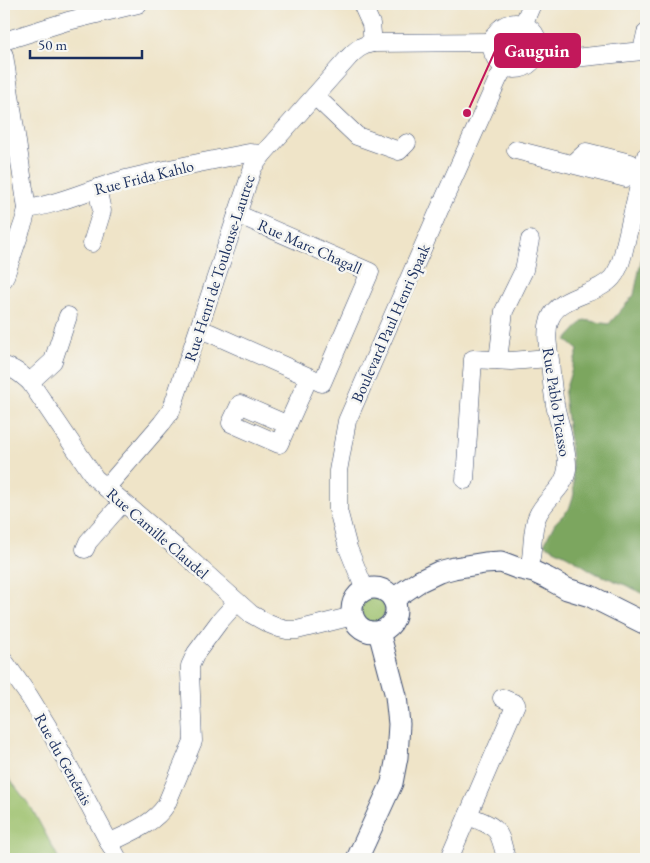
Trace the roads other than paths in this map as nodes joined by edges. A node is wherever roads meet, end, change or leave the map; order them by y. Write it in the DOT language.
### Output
graph roads {
  1 [pos="138,4"];
  2 [pos="362,4"];
  3 [pos="532,4"];
  4 [pos="523,24"];
  5 [pos="646,33"];
  6 [pos="4,41"];
  7 [pos="493,42"];
  8 [pos="373,43"];
  9 [pos="537,51"];
  10 [pos="4,55"];
  11 [pos="644,57"];
  12 [pos="505,66"];
  13 [pos="315,96"];
  14 [pos="407,143"];
  15 [pos="516,150"];
  16 [pos="263,154"];
  17 [pos="646,156"];
  18 [pos="642,173"];
  19 [pos="97,188"];
  20 [pos="27,209"];
  21 [pos="237,214"];
  22 [pos="530,240"];
  23 [pos="92,243"];
  24 [pos="4,279"];
  25 [pos="68,316"];
  26 [pos="199,330"];
  27 [pos="549,358"];
  28 [pos="498,360"];
  29 [pos="4,366"];
  30 [pos="309,377"];
  31 [pos="30,382"];
  32 [pos="288,425"];
  33 [pos="465,480"];
  34 [pos="106,488"];
  35 [pos="123,502"];
  36 [pos="85,549"];
  37 [pos="531,558"];
  38 [pos="502,562"];
  39 [pos="365,590"];
  40 [pos="590,596"];
  41 [pos="392,599"];
  42 [pos="237,602"];
  43 [pos="353,616"];
  44 [pos="646,624"];
  45 [pos="379,632"];
  46 [pos="4,661"];
  47 [pos="502,698"];
  48 [pos="468,816"];
  49 [pos="109,843"];
  50 [pos="118,859"];
  51 [pos="357,859"];
  52 [pos="449,859"];
  53 [pos="506,859"];
  1 -- 6 [label="street"];
  2 -- 8 [label="street"];
  3 -- 4 [label="street"];
  4 -- 7 [label="street"];
  4 -- 9 [label="street"];
  5 -- 11 [label="street"];
  7 -- 8 [label="street, Rue Henri de Toulouse-Lautrec"];
  7 -- 12 [label="street"];
  8 -- 13 [label="street, Rue Henri de Toulouse-Lautrec"];
  9 -- 11 [label="street"];
  9 -- 12 [label="street"];
  10 -- 20 [label="street"];
  12 -- 39 [label="street, Boulevard Paul Henri Spaak"];
  13 -- 14 [label="street"];
  13 -- 16 [label="street, Rue Henri de Toulouse-Lautrec"];
  15 -- 18 [label="street"];
  16 -- 19 [label="street, Rue Frida Kahlo"];
  16 -- 21 [label="street, Rue Henri de Toulouse-Lautrec"];
  17 -- 18 [label="street, Rue Pablo Picasso"];
  18 -- 27 [label="street, Rue Pablo Picasso"];
  19 -- 20 [label="street, Rue Frida Kahlo"];
  19 -- 23 [label="street"];
  20 -- 24 [label="street"];
  21 -- 26 [label="street, Rue Henri de Toulouse-Lautrec"];
  21 -- 30 [label="street, Rue Marc Chagall"];
  22 -- 28 [label="street"];
  25 -- 31 [label="street"];
  26 -- 30 [label="street"];
  26 -- 34 [label="street, Rue Henri de Toulouse-Lautrec"];
  27 -- 28 [label="street"];
  27 -- 37 [label="street, Rue Pablo Picasso"];
  28 -- 33 [label="street"];
  29 -- 31 [label="street, Rue Camille Claudel"];
  30 -- 32 [label="street"];
  31 -- 34 [label="street, Rue Camille Claudel"];
  34 -- 35 [label="street, Rue Camille Claudel"];
  35 -- 36 [label="street"];
  35 -- 42 [label="street, Rue Camille Claudel"];
  37 -- 38 [label="street"];
  37 -- 40 [label="street"];
  38 -- 40 [label="street"];
  38 -- 41 [label="street"];
  39 -- 41 [label="street"];
  39 -- 43 [label="street"];
  40 -- 44 [label="street"];
  41 -- 45 [label="street"];
  42 -- 43 [label="street, Rue Camille Claudel"];
  42 -- 49 [label="street"];
  43 -- 45 [label="street"];
  45 -- 51 [label="street"];
  46 -- 49 [label="street, Rue du Genétais"];
  47 -- 48 [label="street"];
  48 -- 52 [label="street"];
  48 -- 53 [label="street"];
  49 -- 50 [label="street, Rue du Genétais"];
}
